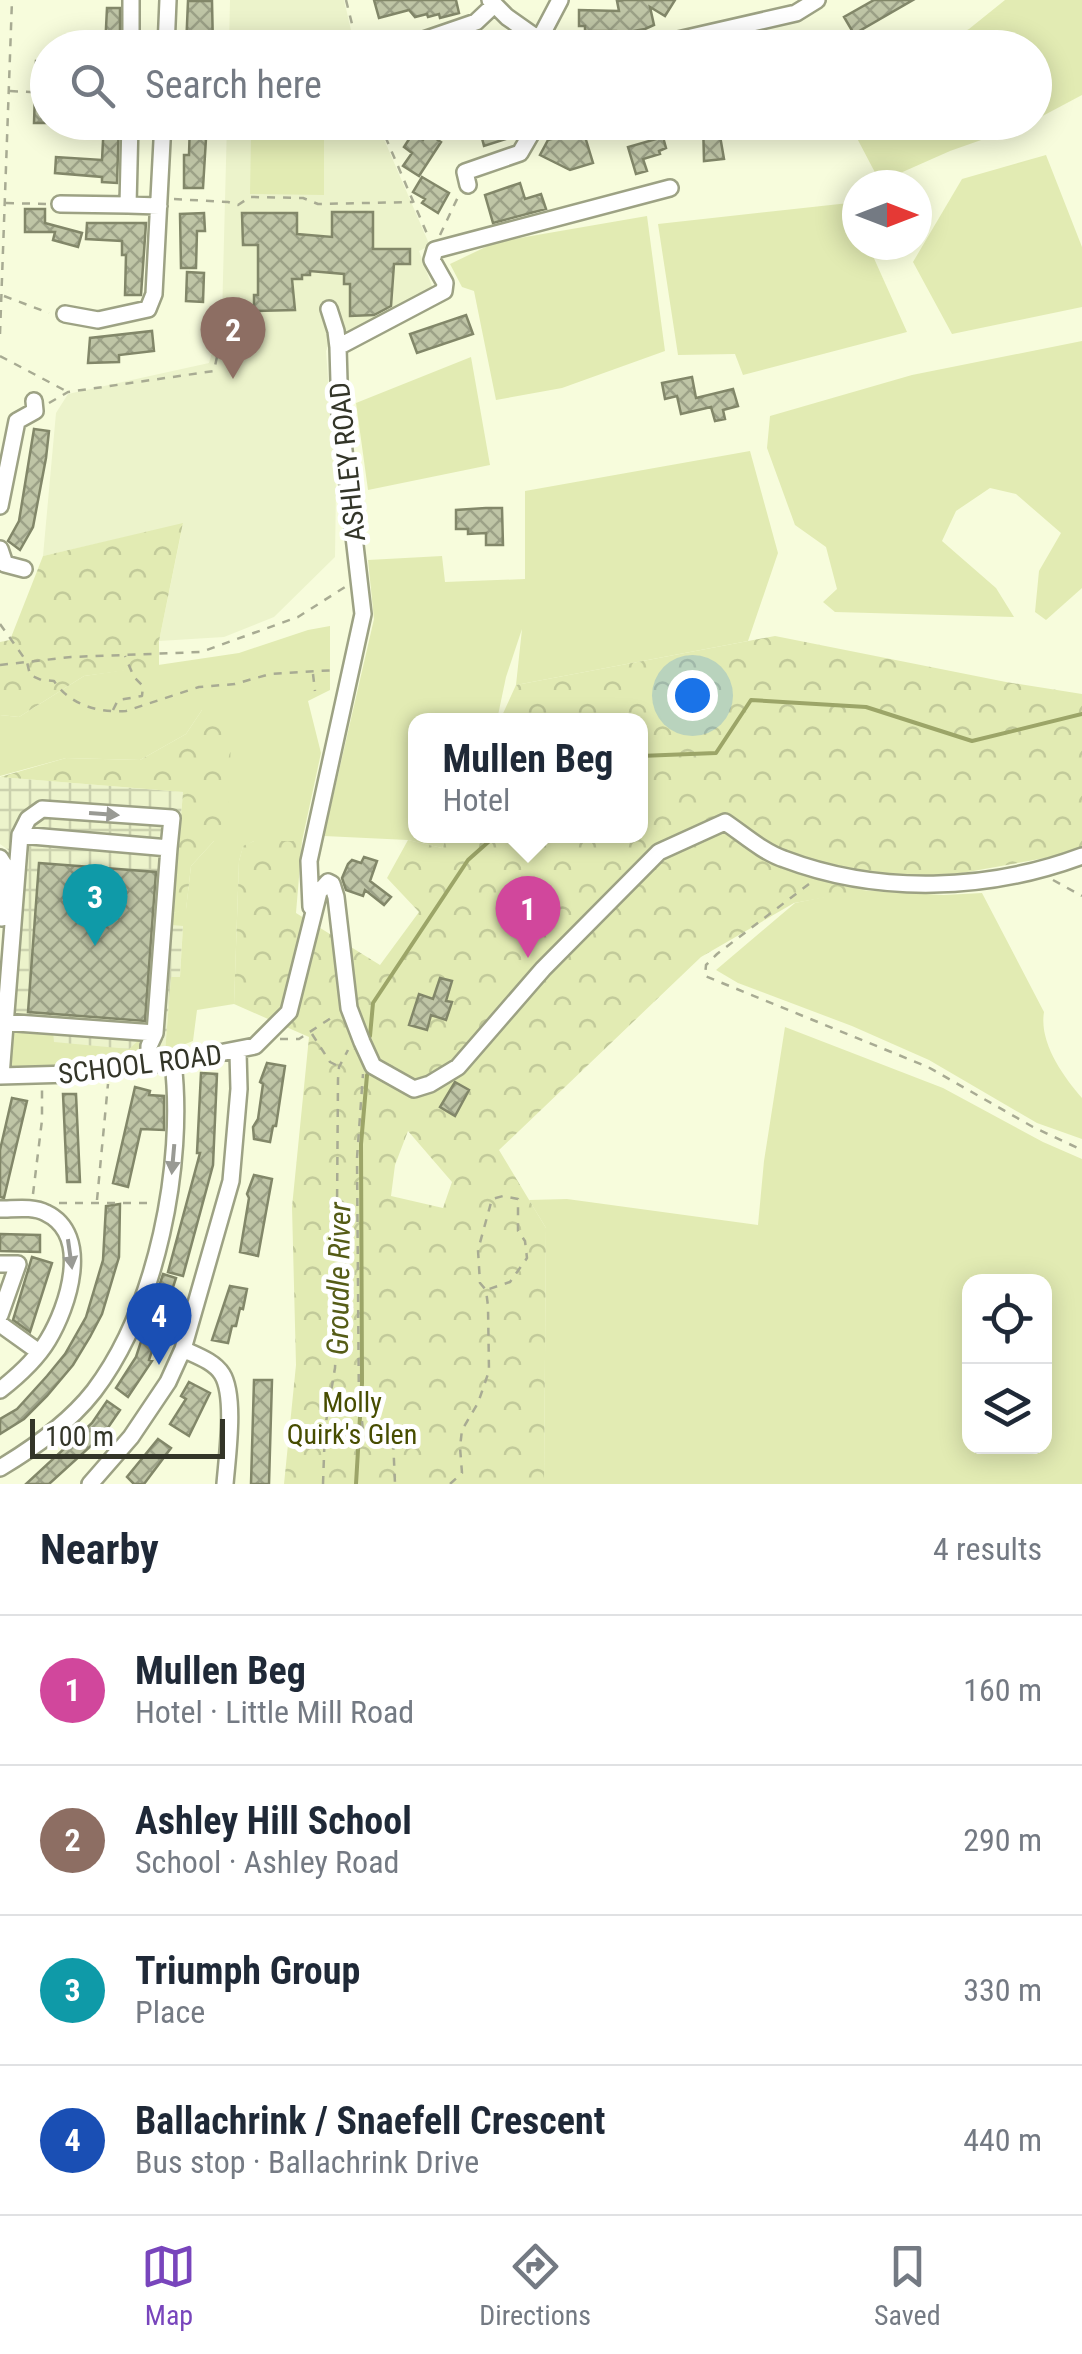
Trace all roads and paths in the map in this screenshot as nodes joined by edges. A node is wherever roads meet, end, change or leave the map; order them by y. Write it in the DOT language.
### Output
graph roads {
  1 [pos="12,0"];
  2 [pos="131,0"];
  3 [pos="168,0"];
  4 [pos="346,0"];
  5 [pos="560,0"];
  6 [pos="817,0"];
  7 [pos="492,2"];
  8 [pos="131,30"];
  9 [pos="167,30"];
  10 [pos="354,30"];
  11 [pos="449,30"];
  12 [pos="527,30"];
  13 [pos="550,30"];
  14 [pos="722,30"];
  15 [pos="9,91"];
  16 [pos="30,92"];
  17 [pos="0,104"];
  18 [pos="8,104"];
  19 [pos="130,140"];
  20 [pos="162,140"];
  21 [pos="386,140"];
  22 [pos="528,140"];
  23 [pos="465,172"];
  24 [pos="670,188"];
  25 [pos="159,202"];
  26 [pos="412,202"];
  27 [pos="5,203"];
  28 [pos="60,204"];
  29 [pos="128,205"];
  30 [pos="434,249"];
  31 [pos="2,296"];
  32 [pos="329,309"];
  33 [pos="64,314"];
  34 [pos="223,328"];
  35 [pos="0,330"];
  36 [pos="338,347"];
  37 [pos="0,356"];
  38 [pos="68,392"];
  39 [pos="40,409"];
  40 [pos="0,506"];
  41 [pos="0,549"];
  42 [pos="24,569"];
  43 [pos="359,578"];
  44 [pos="0,624"];
  45 [pos="124,655"];
  46 [pos="27,662"];
  47 [pos="0,664"];
  48 [pos="353,667"];
  49 [pos="312,672"];
  50 [pos="315,691"];
  51 [pos="112,711"];
  52 [pos="20,835"];
  53 [pos="169,848"];
  54 [pos="1082,856"];
  55 [pos="0,858"];
  56 [pos="827,872"];
  57 [pos="1039,872"];
  58 [pos="1082,896"];
  59 [pos="311,919"];
  60 [pos="0,942"];
  61 [pos="3,1022"];
  62 [pos="322,1022"];
  63 [pos="155,1033"];
  64 [pos="310,1033"];
  65 [pos="284,1041"];
  66 [pos="362,1042"];
  67 [pos="238,1052"];
  68 [pos="173,1062"];
  69 [pos="149,1065"];
  70 [pos="339,1066"];
  71 [pos="0,1076"];
  72 [pos="108,1079"];
  73 [pos="42,1086"];
  74 [pos="1082,1150"];
  75 [pos="97,1202"];
  76 [pos="58,1203"];
  77 [pos="165,1205"];
  78 [pos="30,1208"];
  79 [pos="0,1209"];
  80 [pos="0,1264"];
  81 [pos="486,1290"];
  82 [pos="4,1295"];
  83 [pos="0,1315"];
  84 [pos="0,1324"];
  85 [pos="182,1349"];
  86 [pos="38,1352"];
  87 [pos="0,1390"];
  88 [pos="359,1414"];
  89 [pos="362,1421"];
  90 [pos="0,1468"];
  91 [pos="90,1484"];
  92 [pos="225,1484"];
  93 [pos="322,1484"];
  94 [pos="395,1484"];
  95 [pos="450,1484"];
  1 -- 15 [label="path"];
  2 -- 8 [label="street"];
  3 -- 9 [label="street"];
  4 -- 10 [label="path"];
  5 -- 13 [label="street"];
  6 -- 14 [label="street"];
  7 -- 11 [label="street"];
  7 -- 12 [label="street"];
  15 -- 16 [label="path"];
  15 -- 18 [label="path"];
  17 -- 18 [label="path"];
  18 -- 27 [label="path"];
  19 -- 29 [label="street"];
  20 -- 25 [label="street"];
  21 -- 26 [label="path"];
  22 -- 23 [label="street"];
  23 -- 30 [label="path"];
  24 -- 30 [label="street"];
  25 -- 26 [label="path"];
  25 -- 29 [label="street"];
  25 -- 33 [label="street"];
  26 -- 30 [label="path"];
  27 -- 28 [label="path"];
  27 -- 31 [label="path"];
  28 -- 29 [label="street"];
  30 -- 36 [label="street, ASHLEY ROAD"];
  31 -- 33 [label="path"];
  31 -- 35 [label="path"];
  32 -- 36 [label="street"];
  34 -- 38 [label="path"];
  36 -- 43 [label="street, ASHLEY ROAD"];
  37 -- 38 [label="path"];
  38 -- 39 [label="path"];
  39 -- 40 [label="street"];
  41 -- 42 [label="street"];
  43 -- 45 [label="path"];
  43 -- 48 [label="street, ASHLEY ROAD"];
  44 -- 46 [label="path"];
  45 -- 46 [label="path"];
  45 -- 51 [label="path"];
  46 -- 47 [label="path"];
  46 -- 51 [label="path"];
  48 -- 49 [label="path"];
  48 -- 59 [label="street, ASHLEY ROAD"];
  49 -- 50 [label="path"];
  49 -- 51 [label="path"];
  52 -- 53 [label="street"];
  52 -- 53 [label="street, one-way"];
  52 -- 61 [label="street"];
  53 -- 63 [label="street"];
  54 -- 57 [label="street"];
  55 -- 60 [label="street"];
  56 -- 57 [label="street"];
  56 -- 66 [label="street"];
  56 -- 74 [label="path"];
  57 -- 58 [label="path"];
  59 -- 66 [label="street"];
  59 -- 67 [label="street, SCHOOL ROAD"];
  61 -- 63 [label="street"];
  61 -- 71 [label="street"];
  62 -- 64 [label="path"];
  63 -- 69 [label="street"];
  64 -- 65 [label="path"];
  64 -- 70 [label="path"];
  66 -- 70 [label="path"];
  66 -- 88 [label="path"];
  67 -- 68 [label="street, SCHOOL ROAD"];
  67 -- 85 [label="street"];
  68 -- 69 [label="street, SCHOOL ROAD"];
  68 -- 77 [label="street, one-way"];
  69 -- 71 [label="street, SCHOOL ROAD"];
  70 -- 93 [label="path"];
  72 -- 75 [label="path"];
  73 -- 78 [label="path"];
  75 -- 76 [label="path"];
  75 -- 77 [label="path"];
  77 -- 90 [label="street"];
  78 -- 79 [label="street"];
  78 -- 86 [label="street, one-way"];
  80 -- 82 [label="street"];
  81 -- 81 [label="path"];
  81 -- 95 [label="path"];
  82 -- 83 [label="street"];
  84 -- 86 [label="street"];
  85 -- 91 [label="street"];
  85 -- 92 [label="street"];
  86 -- 87 [label="street"];
  89 -- 94 [label="path"];
}
